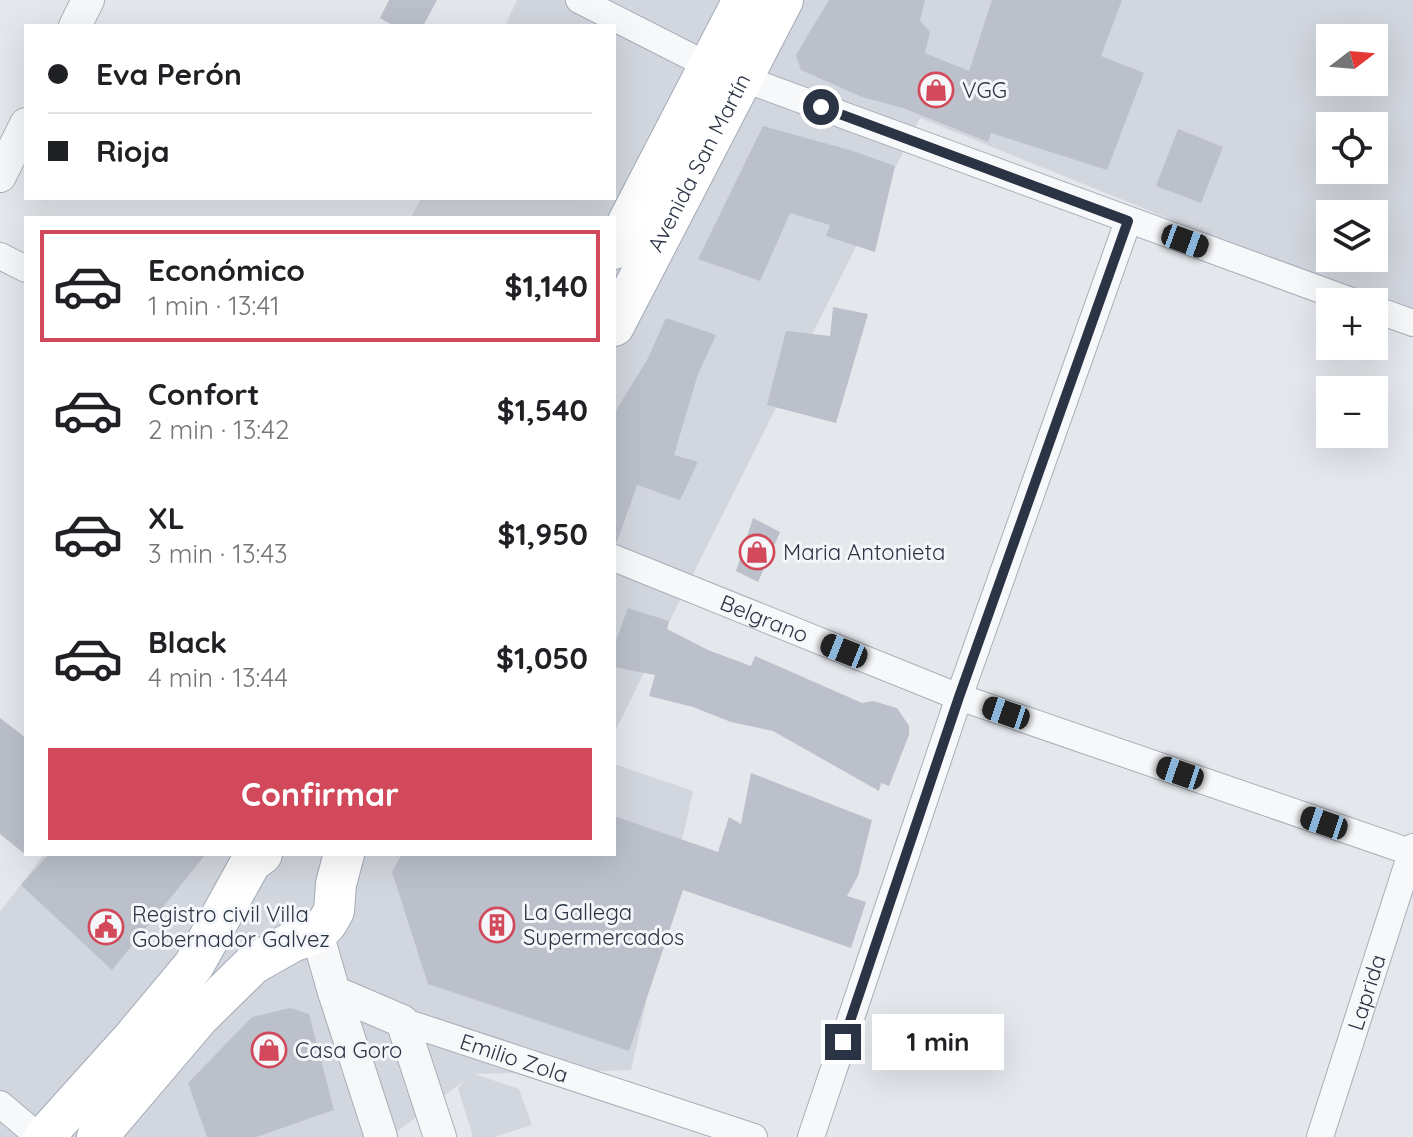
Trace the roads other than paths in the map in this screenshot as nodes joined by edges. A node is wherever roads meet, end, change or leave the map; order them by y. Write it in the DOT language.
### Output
graph roads {
  1 [pos="88,0"];
  2 [pos="579,0"];
  3 [pos="743,0"];
  4 [pos="783,0"];
  5 [pos="76,24"];
  6 [pos="726,72"];
  7 [pos="24,128"];
  8 [pos="0,176"];
  9 [pos="1128,221"];
  10 [pos="616,246"];
  11 [pos="0,256"];
  12 [pos="24,268"];
  13 [pos="1316,288"];
  14 [pos="1388,314"];
  15 [pos="616,321"];
  16 [pos="1413,323"];
  17 [pos="616,559"];
  18 [pos="959,697"];
  19 [pos="1412,851"];
  20 [pos="332,864"];
  21 [pos="252,869"];
  22 [pos="305,938"];
  23 [pos="334,992"];
  24 [pos="402,1021"];
  25 [pos="0,1104"];
  26 [pos="42,1137"];
  27 [pos="97,1137"];
  28 [pos="381,1137"];
  29 [pos="440,1137"];
  30 [pos="754,1137"];
  31 [pos="811,1137"];
  32 [pos="1320,1137"];
  1 -- 5 [label="street"];
  2 -- 6 [label="street"];
  3 -- 6 [label="main road, Avenida San Martín"];
  4 -- 6 [label="main road, Avenida San Martín"];
  6 -- 9 [label="street"];
  6 -- 10 [label="main road, Avenida San Martín"];
  6 -- 15 [label="main road, Avenida San Martín"];
  7 -- 8 [label="street"];
  9 -- 13 [label="street"];
  9 -- 18 [label="street"];
  11 -- 12 [label="street"];
  14 -- 16 [label="street"];
  17 -- 18 [label="street, Belgrano"];
  18 -- 19 [label="street, Belgrano"];
  18 -- 31 [label="street"];
  19 -- 32 [label="street, Laprida"];
  20 -- 22 [label="main road"];
  21 -- 22 [label="main road"];
  21 -- 26 [label="main road"];
  22 -- 23 [label="street"];
  22 -- 27 [label="main road"];
  23 -- 24 [label="street, Emilio Zola"];
  23 -- 28 [label="street"];
  24 -- 29 [label="street"];
  24 -- 30 [label="street, Emilio Zola"];
  25 -- 26 [label="street"];
}
